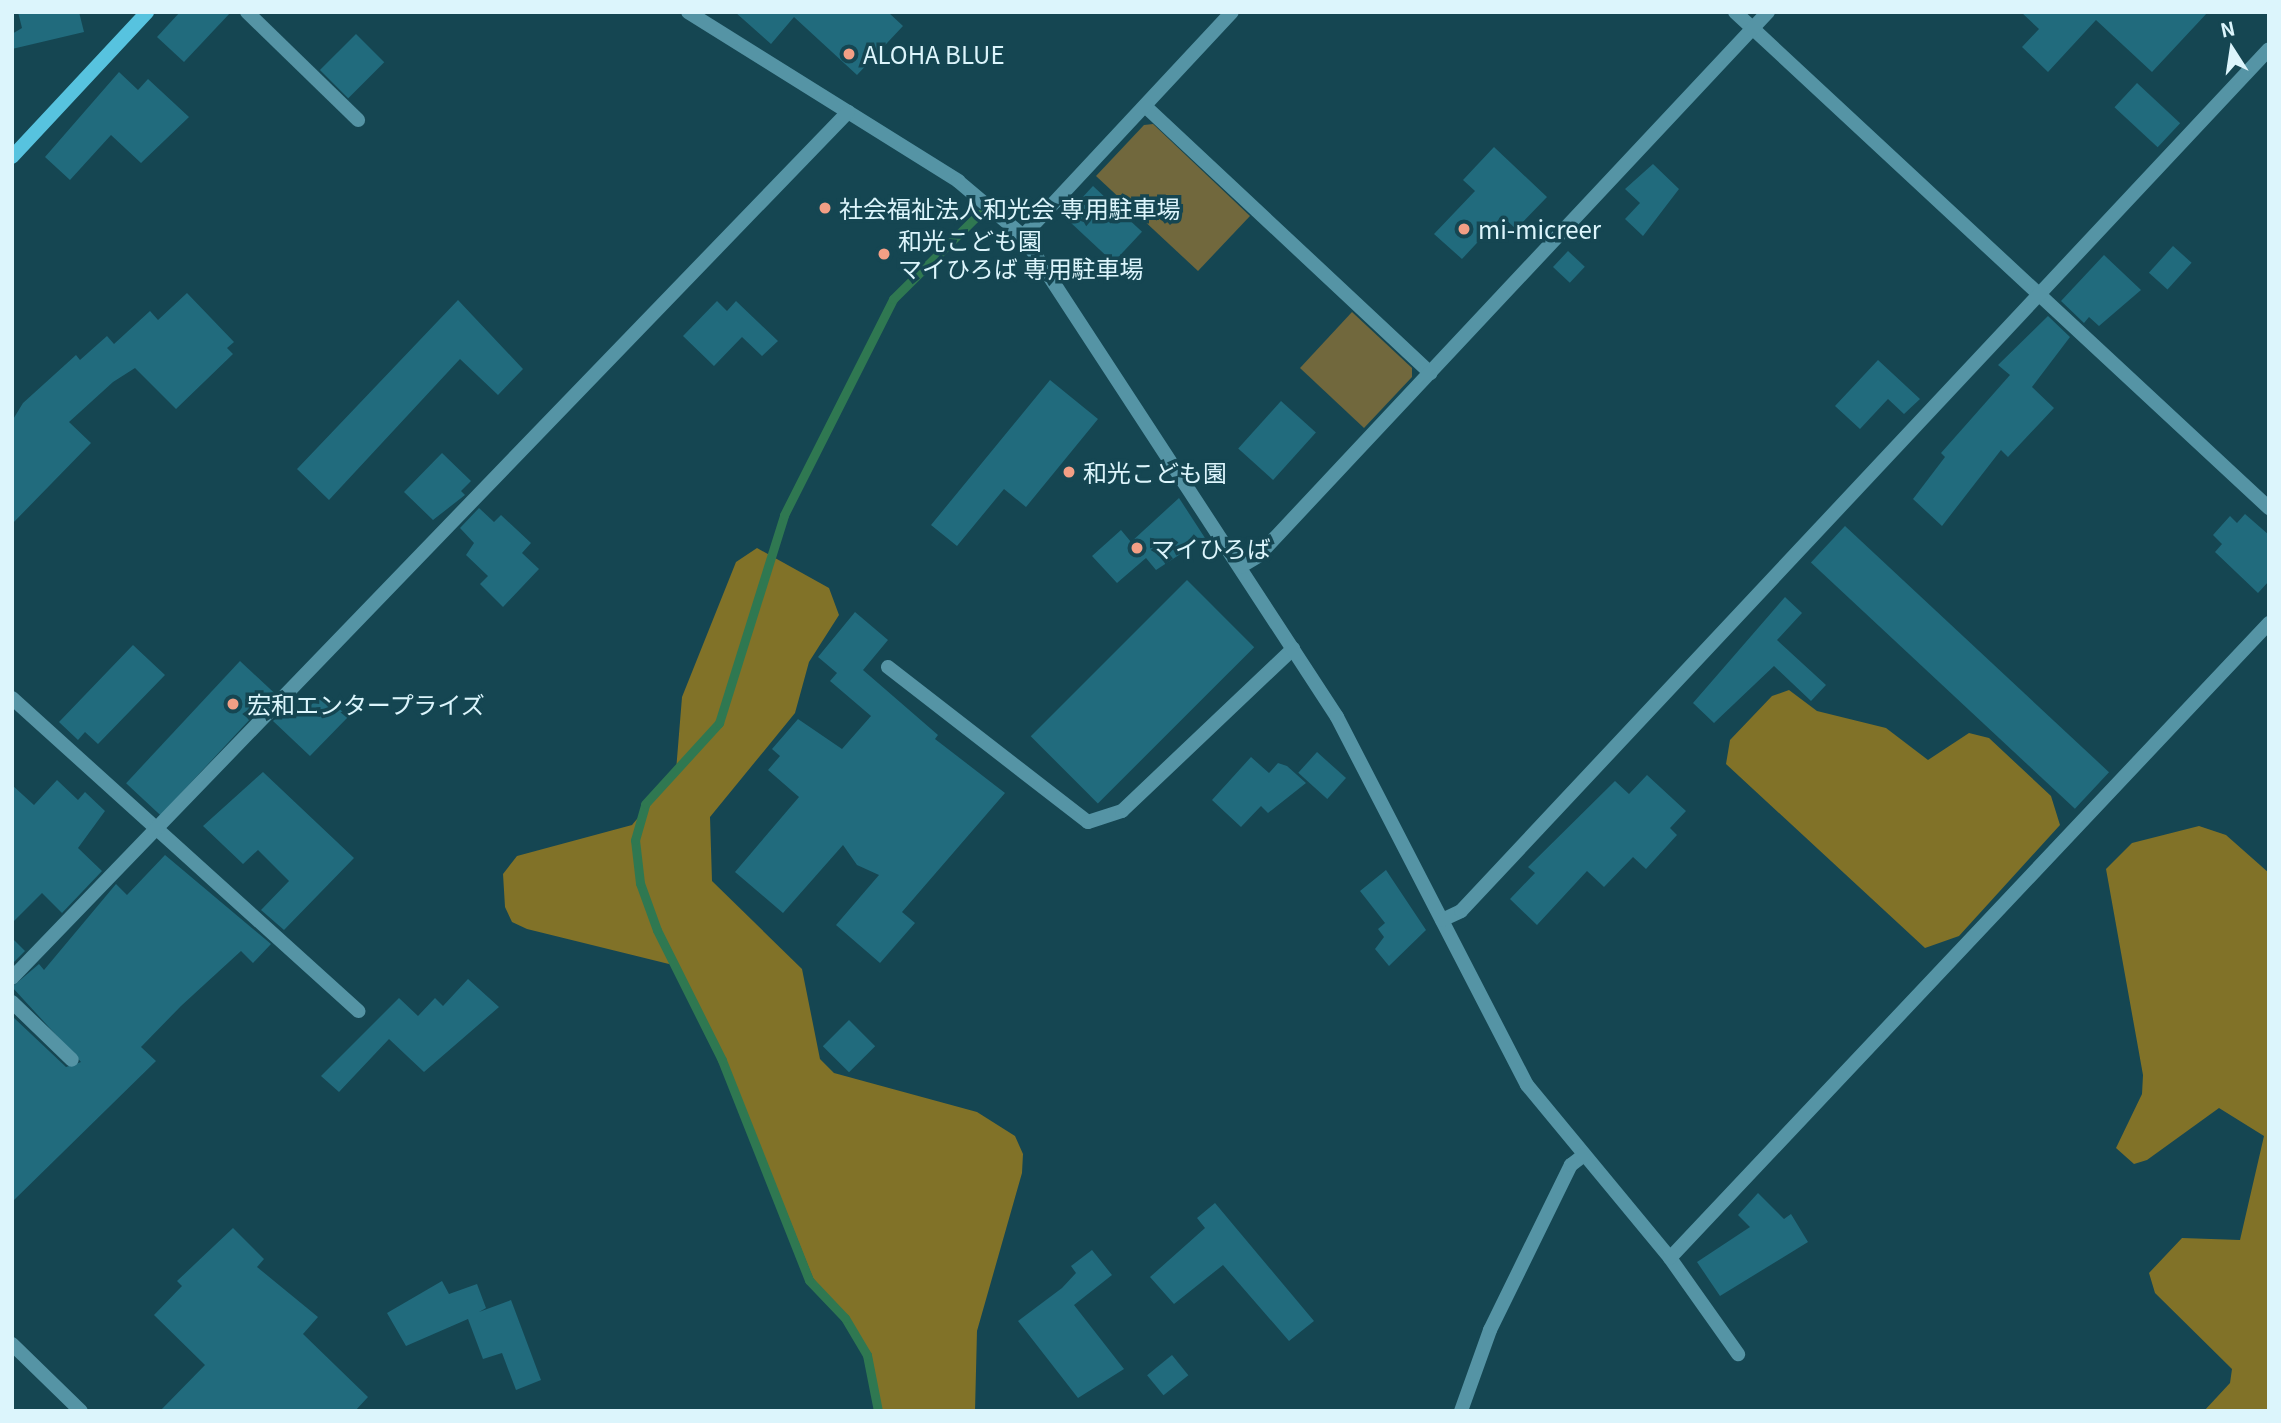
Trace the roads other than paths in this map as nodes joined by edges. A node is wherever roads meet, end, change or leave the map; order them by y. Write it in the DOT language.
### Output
graph roads {
  1 [pos="147,12"];
  2 [pos="247,12"];
  3 [pos="1232,12"];
  4 [pos="1735,12"];
  5 [pos="1768,12"];
  6 [pos="696,14"];
  7 [pos="1753,28"];
  8 [pos="2269,49"];
  9 [pos="1145,106"];
  10 [pos="848,112"];
  11 [pos="358,120"];
  12 [pos="12,157"];
  13 [pos="1023,236"];
  14 [pos="2039,294"];
  15 [pos="1430,373"];
  16 [pos="2269,508"];
  17 [pos="1240,568"];
  18 [pos="2269,622"];
  19 [pos="1293,649"];
  20 [pos="888,667"];
  21 [pos="12,698"];
  22 [pos="157,829"];
  23 [pos="1443,920"];
  24 [pos="12,978"];
  25 [pos="12,1002"];
  26 [pos="359,1010"];
  27 [pos="72,1060"];
  28 [pos="1584,1155"];
  29 [pos="1670,1258"];
  30 [pos="12,1344"];
  31 [pos="1738,1354"];
  32 [pos="81,1411"];
  33 [pos="1461,1411"];
  1 -- 12 [label="main road"];
  2 -- 11 [label="street"];
  3 -- 9 [label="street"];
  4 -- 7 [label="street"];
  5 -- 7 [label="street"];
  6 -- 10 [label="street"];
  7 -- 14 [label="street"];
  7 -- 15 [label="street"];
  8 -- 14 [label="street"];
  9 -- 13 [label="street"];
  9 -- 15 [label="street"];
  10 -- 13 [label="street"];
  10 -- 22 [label="street"];
  13 -- 17 [label="street"];
  14 -- 16 [label="street"];
  14 -- 23 [label="street"];
  15 -- 17 [label="street"];
  17 -- 19 [label="street"];
  18 -- 29 [label="street"];
  19 -- 20 [label="street"];
  19 -- 23 [label="street"];
  21 -- 22 [label="street"];
  22 -- 24 [label="street"];
  22 -- 26 [label="street"];
  23 -- 28 [label="street"];
  25 -- 27 [label="street"];
  28 -- 29 [label="street"];
  28 -- 33 [label="street"];
  29 -- 31 [label="street"];
  30 -- 32 [label="street"];
}
